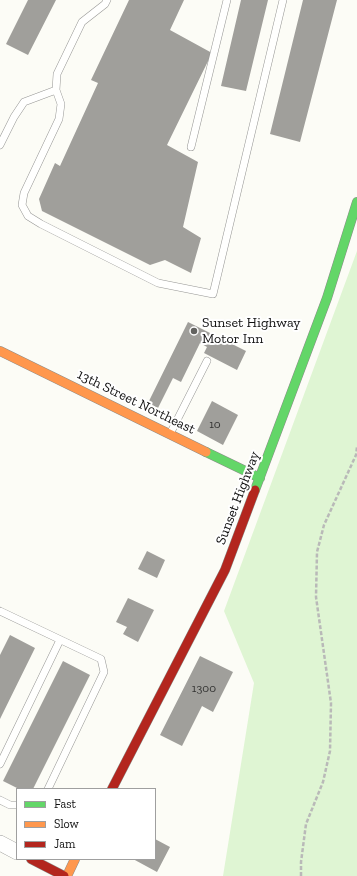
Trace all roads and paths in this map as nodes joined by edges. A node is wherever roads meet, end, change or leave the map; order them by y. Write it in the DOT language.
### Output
graph roads {
  1 [pos="107,0"];
  2 [pos="227,0"];
  3 [pos="283,0"];
  4 [pos="56,90"];
  5 [pos="0,145"];
  6 [pos="191,147"];
  7 [pos="357,202"];
  8 [pos="0,351"];
  9 [pos="207,361"];
  10 [pos="170,434"];
  11 [pos="357,447"];
  12 [pos="260,478"];
  13 [pos="1,614"];
  14 [pos="60,640"];
  15 [pos="0,764"];
  16 [pos="48,788"];
  17 [pos="113,788"];
  18 [pos="0,800"];
  19 [pos="16,805"];
  20 [pos="0,843"];
  21 [pos="16,851"];
  22 [pos="33,860"];
  23 [pos="74,860"];
  24 [pos="65,876"];
  25 [pos="301,876"];
  1 -- 4 [label="lane"];
  2 -- 6 [label="lane"];
  3 -- 4 [label="lane"];
  4 -- 5 [label="lane"];
  7 -- 12 [label="main road, Sunset Highway"];
  8 -- 10 [label="main road, 13th Street Northeast"];
  9 -- 10 [label="lane"];
  10 -- 12 [label="main road, 13th Street Northeast"];
  11 -- 25 [label="path"];
  12 -- 17 [label="main road, Sunset Highway"];
  13 -- 14 [label="lane"];
  14 -- 15 [label="lane"];
  14 -- 16 [label="lane"];
  18 -- 19 [label="lane"];
  20 -- 21 [label="street"];
  22 -- 24 [label="main road"];
  23 -- 24 [label="main road"];
}
